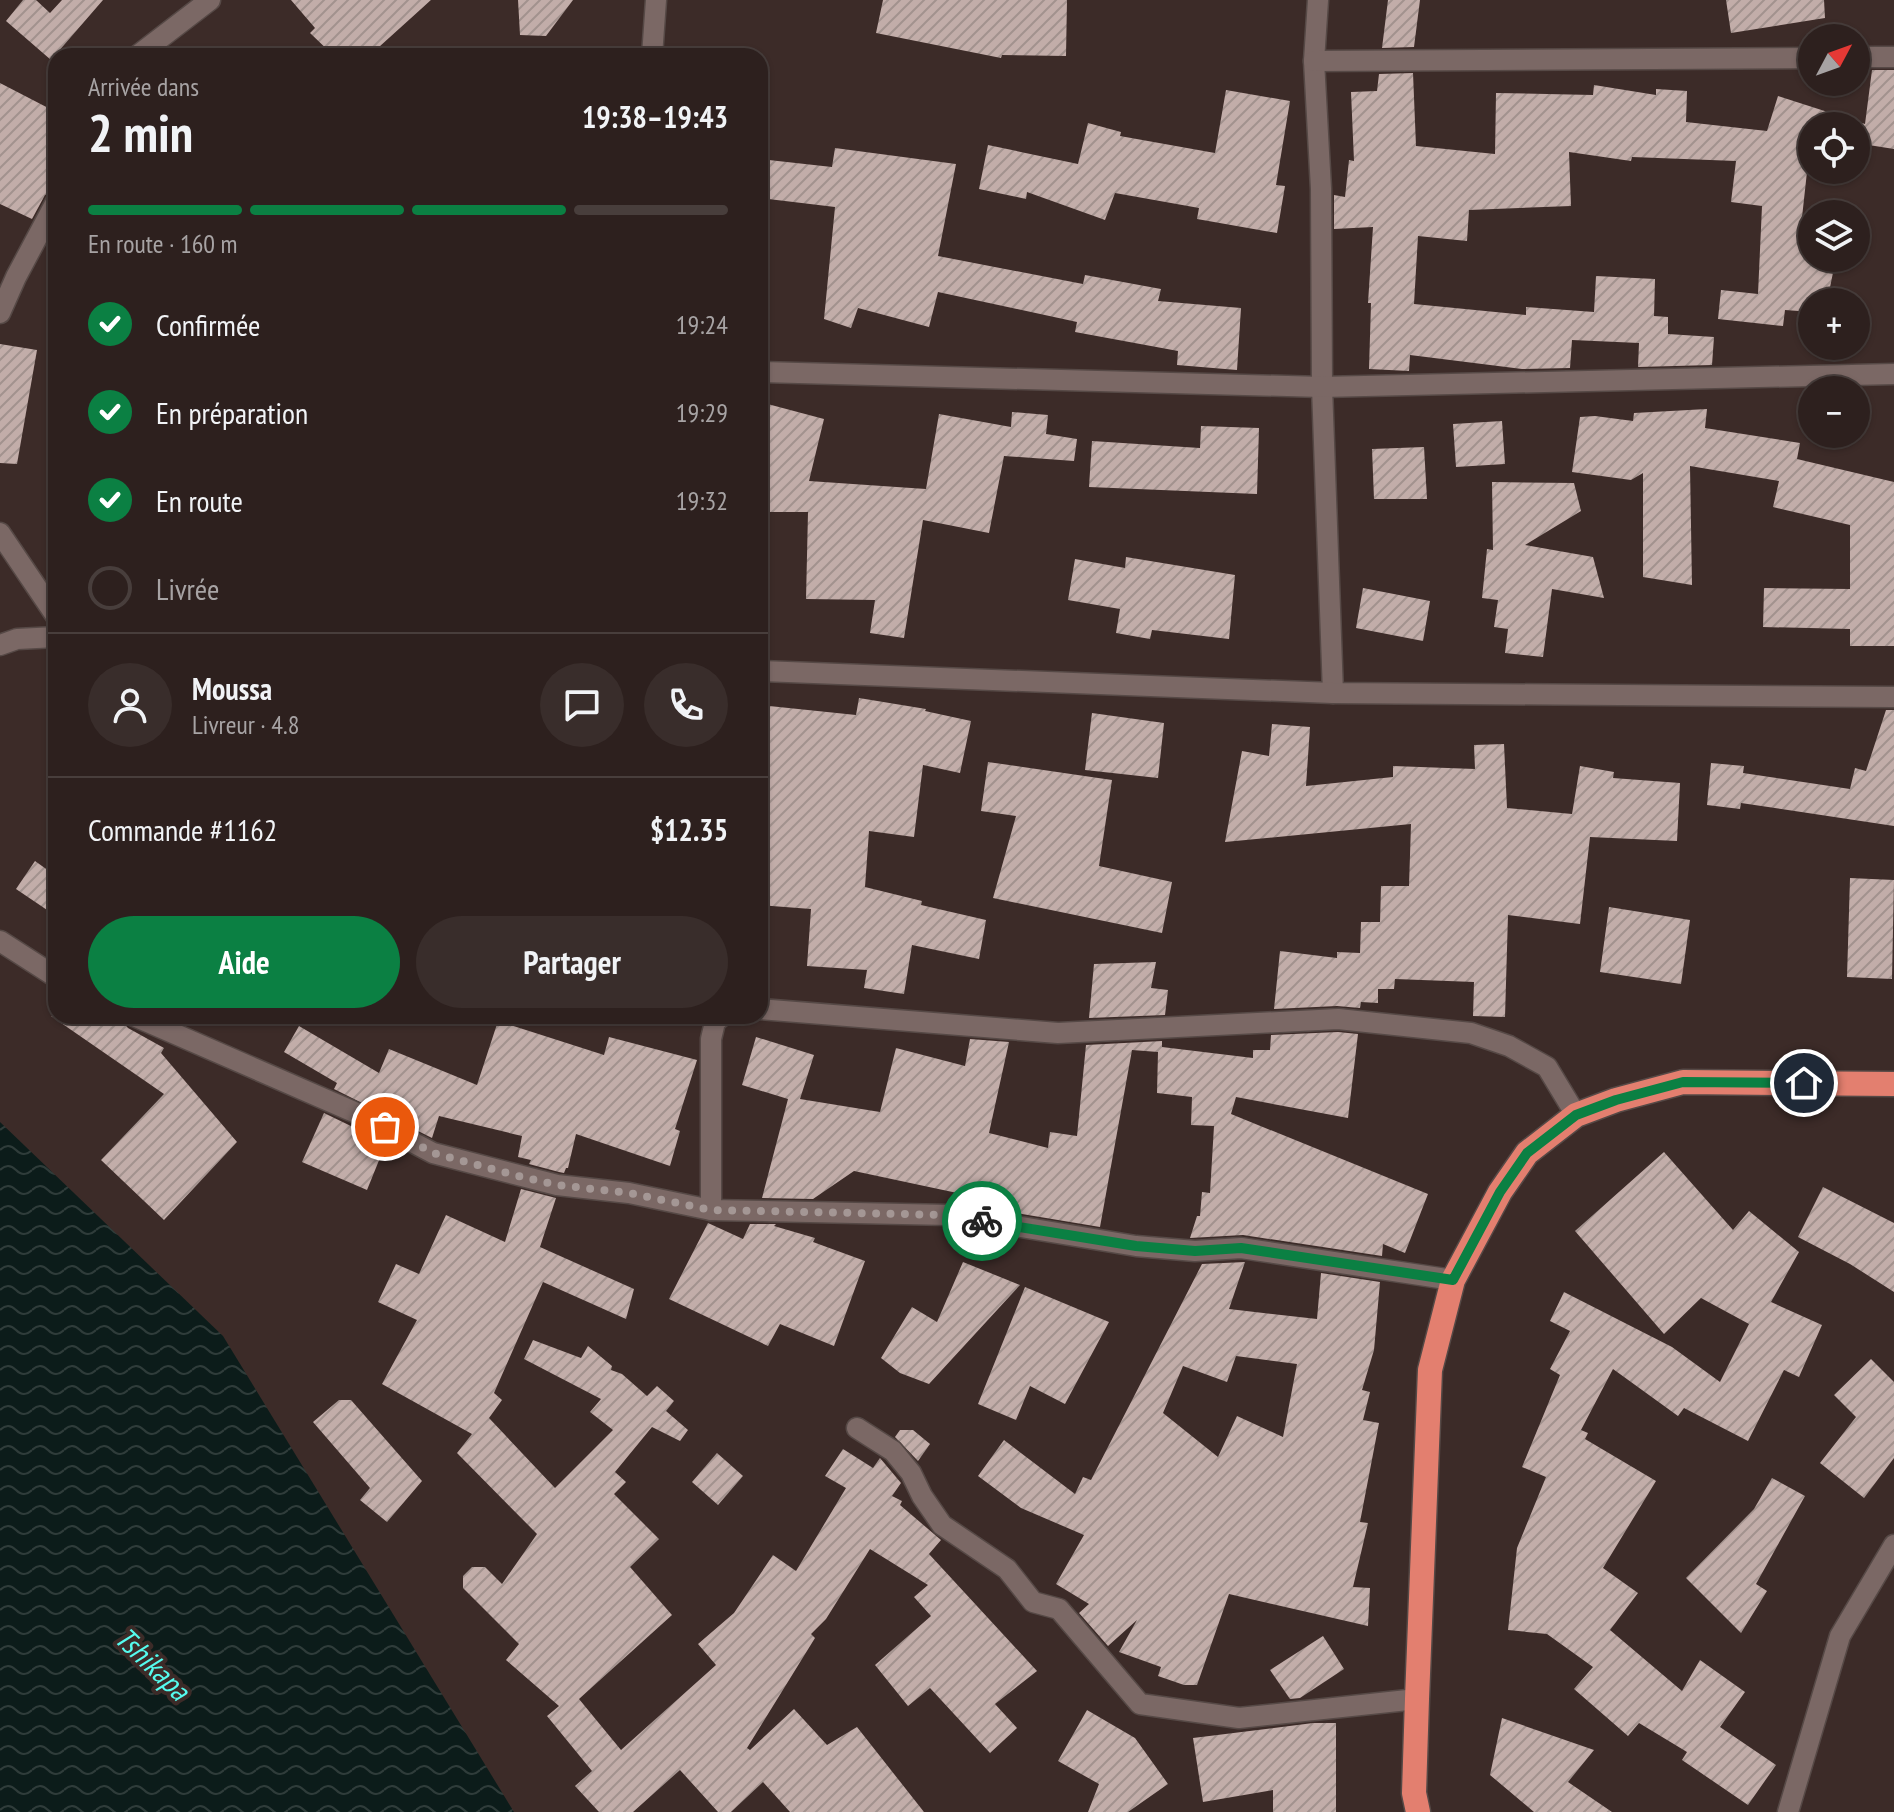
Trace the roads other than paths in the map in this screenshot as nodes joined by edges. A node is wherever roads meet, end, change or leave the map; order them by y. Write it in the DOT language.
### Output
graph roads {
  1 [pos="210,0"];
  2 [pos="656,0"];
  3 [pos="1318,0"];
  4 [pos="147,48"];
  5 [pos="653,48"];
  6 [pos="1870,57"];
  7 [pos="1894,57"];
  8 [pos="1798,58"];
  9 [pos="1314,61"];
  10 [pos="48,217"];
  11 [pos="0,313"];
  12 [pos="768,372"];
  13 [pos="1894,374"];
  14 [pos="1322,387"];
  15 [pos="0,533"];
  16 [pos="48,604"];
  17 [pos="48,637"];
  18 [pos="0,645"];
  19 [pos="768,671"];
  20 [pos="1333,693"];
  21 [pos="1894,697"];
  22 [pos="0,941"];
  23 [pos="48,972"];
  24 [pos="768,1010"];
  25 [pos="152,1024"];
  26 [pos="715,1024"];
  27 [pos="1894,1084"];
  28 [pos="1576,1115"];
  29 [pos="711,1210"];
  30 [pos="1453,1280"];
  31 [pos="857,1428"];
  32 [pos="1894,1545"];
  33 [pos="1417,1699"];
  34 [pos="1418,1812"];
  35 [pos="1788,1812"];
  1 -- 4 [label="street"];
  2 -- 5 [label="street"];
  3 -- 9 [label="street"];
  6 -- 7 [label="street"];
  8 -- 9 [label="street"];
  9 -- 14 [label="street"];
  10 -- 11 [label="street"];
  12 -- 14 [label="street"];
  13 -- 14 [label="street"];
  14 -- 20 [label="street"];
  15 -- 16 [label="street"];
  17 -- 18 [label="street"];
  19 -- 20 [label="street"];
  20 -- 21 [label="street"];
  22 -- 23 [label="street"];
  24 -- 28 [label="street"];
  25 -- 29 [label="street"];
  26 -- 29 [label="street"];
  27 -- 28 [label="highway"];
  28 -- 30 [label="highway"];
  29 -- 30 [label="street"];
  30 -- 33 [label="highway"];
  31 -- 33 [label="street"];
  32 -- 35 [label="street"];
  33 -- 34 [label="highway"];
}
